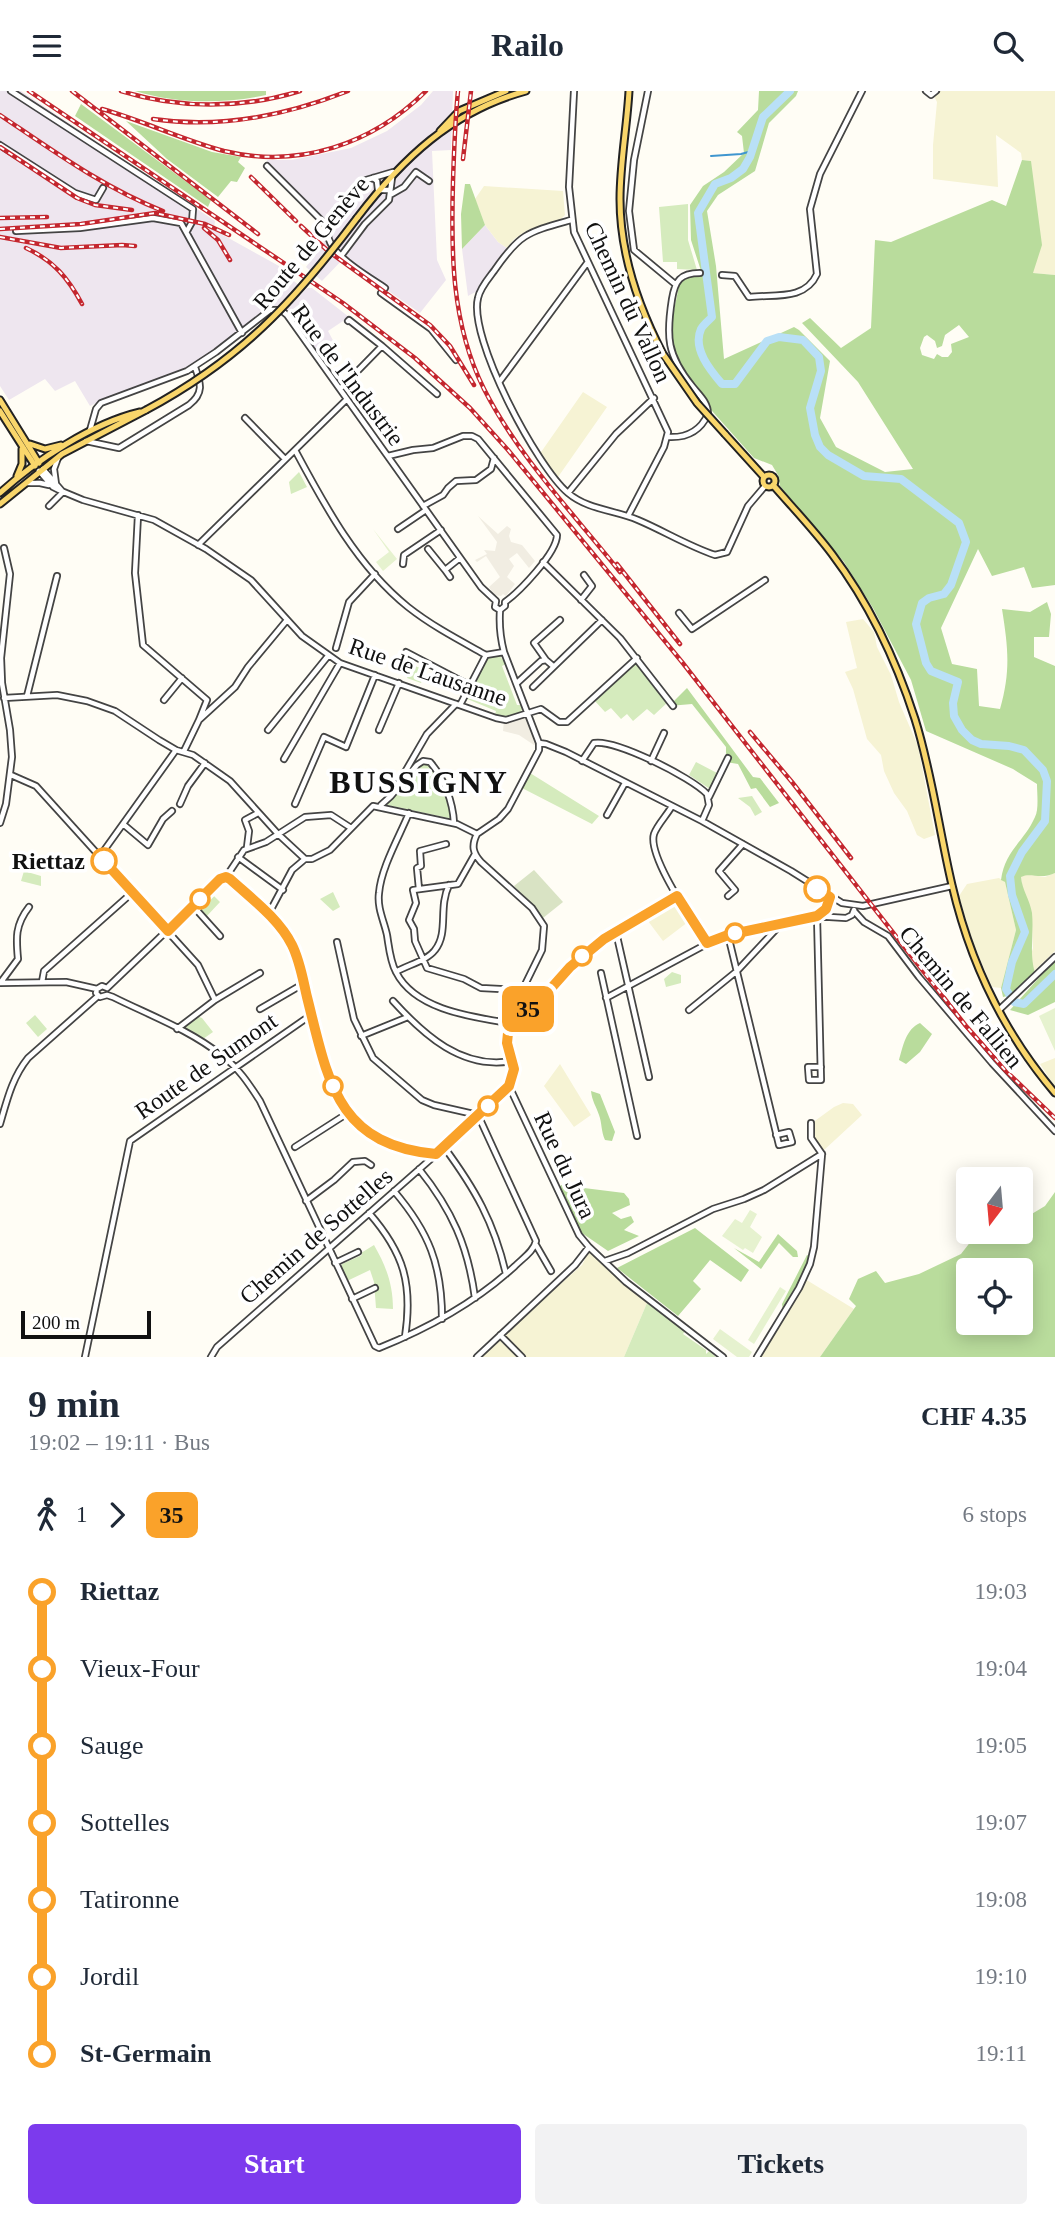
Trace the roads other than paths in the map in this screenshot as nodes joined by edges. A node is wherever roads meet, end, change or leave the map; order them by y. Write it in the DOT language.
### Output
graph roads {
  1 [pos="10,91"];
  2 [pos="506,91"];
  3 [pos="526,91"];
  4 [pos="572,91"];
  5 [pos="629,91"];
  6 [pos="648,91"];
  7 [pos="862,91"];
  8 [pos="936,91"];
  9 [pos="929,93"];
  10 [pos="430,141"];
  11 [pos="0,145"];
  12 [pos="267,166"];
  13 [pos="393,172"];
  14 [pos="373,177"];
  15 [pos="429,181"];
  16 [pos="103,188"];
  17 [pos="378,190"];
  18 [pos="390,193"];
  19 [pos="571,220"];
  20 [pos="329,228"];
  21 [pos="16,231"];
  22 [pos="186,231"];
  23 [pos="341,256"];
  24 [pos="587,263"];
  25 [pos="700,273"];
  26 [pos="722,275"];
  27 [pos="675,284"];
  28 [pos="348,321"];
  29 [pos="242,333"];
  30 [pos="382,346"];
  31 [pos="456,360"];
  32 [pos="195,367"];
  33 [pos="499,381"];
  34 [pos="340,389"];
  35 [pos="438,394"];
  36 [pos="654,398"];
  37 [pos="347,399"];
  38 [pos="0,400"];
  39 [pos="146,410"];
  40 [pos="0,411"];
  41 [pos="95,411"];
  42 [pos="245,418"];
  43 [pos="106,424"];
  44 [pos="110,430"];
  45 [pos="85,437"];
  46 [pos="667,437"];
  47 [pos="24,443"];
  48 [pos="108,446"];
  49 [pos="295,450"];
  50 [pos="62,454"];
  51 [pos="388,456"];
  52 [pos="494,458"];
  53 [pos="285,459"];
  54 [pos="36,463"];
  55 [pos="41,470"];
  56 [pos="764,477"];
  57 [pos="15,479"];
  58 [pos="21,485"];
  59 [pos="55,485"];
  60 [pos="773,485"];
  61 [pos="765,486"];
  62 [pos="63,492"];
  63 [pos="0,493"];
  64 [pos="568,493"];
  65 [pos="0,504"];
  66 [pos="49,506"];
  67 [pos="424,508"];
  68 [pos="138,515"];
  69 [pos="628,516"];
  70 [pos="398,529"];
  71 [pos="440,530"];
  72 [pos="198,545"];
  73 [pos="428,549"];
  74 [pos="3,551"];
  75 [pos="460,558"];
  76 [pos="543,562"];
  77 [pos="403,564"];
  78 [pos="445,570"];
  79 [pos="375,574"];
  80 [pos="584,575"];
  81 [pos="57,576"];
  82 [pos="450,577"];
  83 [pos="765,580"];
  84 [pos="581,600"];
  85 [pos="496,601"];
  86 [pos="505,602"];
  87 [pos="500,610"];
  88 [pos="680,613"];
  89 [pos="288,620"];
  90 [pos="560,620"];
  91 [pos="602,620"];
  92 [pos="336,648"];
  93 [pos="405,652"];
  94 [pos="504,652"];
  95 [pos="486,655"];
  96 [pos="328,656"];
  97 [pos="637,658"];
  98 [pos="546,660"];
  99 [pos="340,663"];
  100 [pos="553,666"];
  101 [pos="375,675"];
  102 [pos="182,678"];
  103 [pos="399,683"];
  104 [pos="517,683"];
  105 [pos="469,685"];
  106 [pos="533,687"];
  107 [pos="27,696"];
  108 [pos="164,700"];
  109 [pos="3,702"];
  110 [pos="458,705"];
  111 [pos="673,706"];
  112 [pos="528,712"];
  113 [pos="199,720"];
  114 [pos="268,730"];
  115 [pos="379,730"];
  116 [pos="664,733"];
  117 [pos="539,743"];
  118 [pos="176,750"];
  119 [pos="184,751"];
  120 [pos="728,758"];
  121 [pos="284,759"];
  122 [pos="582,761"];
  123 [pos="651,761"];
  124 [pos="205,764"];
  125 [pos="11,775"];
  126 [pos="625,783"];
  127 [pos="398,784"];
  128 [pos="708,798"];
  129 [pos="180,804"];
  130 [pos="295,804"];
  131 [pos="376,806"];
  132 [pos="672,806"];
  133 [pos="172,811"];
  134 [pos="258,813"];
  135 [pos="409,813"];
  136 [pos="607,815"];
  137 [pos="702,821"];
  138 [pos="0,823"];
  139 [pos="454,823"];
  140 [pos="123,824"];
  141 [pos="351,828"];
  142 [pos="278,834"];
  143 [pos="477,834"];
  144 [pos="446,844"];
  145 [pos="743,844"];
  146 [pos="247,848"];
  147 [pos="475,855"];
  148 [pos="100,856"];
  149 [pos="238,857"];
  150 [pos="304,859"];
  151 [pos="226,877"];
  152 [pos="449,885"];
  153 [pos="952,886"];
  154 [pos="419,889"];
  155 [pos="282,890"];
  156 [pos="133,892"];
  157 [pos="677,896"];
  158 [pos="728,896"];
  159 [pos="830,897"];
  160 [pos="193,906"];
  161 [pos="29,907"];
  162 [pos="855,908"];
  163 [pos="826,909"];
  164 [pos="268,915"];
  165 [pos="817,916"];
  166 [pos="833,916"];
  167 [pos="848,917"];
  168 [pos="864,922"];
  169 [pos="782,923"];
  170 [pos="168,931"];
  171 [pos="616,932"];
  172 [pos="728,935"];
  173 [pos="220,936"];
  174 [pos="337,941"];
  175 [pos="707,943"];
  176 [pos="1055,957"];
  177 [pos="424,958"];
  178 [pos="737,971"];
  179 [pos="260,972"];
  180 [pos="396,972"];
  181 [pos="601,973"];
  182 [pos="42,982"];
  183 [pos="0,983"];
  184 [pos="303,983"];
  185 [pos="628,985"];
  186 [pos="97,989"];
  187 [pos="523,990"];
  188 [pos="107,991"];
  189 [pos="98,996"];
  190 [pos="606,997"];
  191 [pos="215,1000"];
  192 [pos="393,1001"];
  193 [pos="260,1009"];
  194 [pos="689,1010"];
  195 [pos="998,1011"];
  196 [pos="311,1015"];
  197 [pos="408,1017"];
  198 [pos="509,1023"];
  199 [pos="177,1029"];
  200 [pos="361,1036"];
  201 [pos="512,1061"];
  202 [pos="235,1067"];
  203 [pos="821,1067"];
  204 [pos="649,1077"];
  205 [pos="509,1086"];
  206 [pos="1055,1093"];
  207 [pos="348,1113"];
  208 [pos="478,1115"];
  209 [pos="811,1123"];
  210 [pos="0,1124"];
  211 [pos="1055,1131"];
  212 [pos="776,1135"];
  213 [pos="637,1136"];
  214 [pos="295,1147"];
  215 [pos="444,1147"];
  216 [pos="436,1154"];
  217 [pos="822,1154"];
  218 [pos="371,1165"];
  219 [pos="419,1169"];
  220 [pos="394,1191"];
  221 [pos="306,1201"];
  222 [pos="369,1213"];
  223 [pos="536,1245"];
  224 [pos="589,1247"];
  225 [pos="328,1249"];
  226 [pos="358,1252"];
  227 [pos="605,1261"];
  228 [pos="335,1263"];
  229 [pos="551,1271"];
  230 [pos="506,1275"];
  231 [pos="375,1288"];
  232 [pos="475,1298"];
  233 [pos="352,1299"];
  234 [pos="442,1319"];
  235 [pos="500,1335"];
  236 [pos="405,1338"];
  237 [pos="85,1357"];
  238 [pos="211,1357"];
  239 [pos="477,1357"];
  240 [pos="522,1357"];
  241 [pos="723,1357"];
  242 [pos="757,1357"];
  1 -- 22 [label="street"];
  2 -- 10 [label="main road, Route de Genève"];
  3 -- 10 [label="main road, Route de Genève"];
  4 -- 19 [label="street, Chemin du Vallon"];
  5 -- 56 [label="main road, bridge"];
  6 -- 27 [label="street"];
  7 -- 26 [label="street"];
  8 -- 9 [label="street"];
  10 -- 13 [label="main road, Route de Genève"];
  11 -- 16 [label="street"];
  12 -- 20 [label="street"];
  13 -- 14 [label="street"];
  13 -- 17 [label="main road, Route de Genève"];
  13 -- 18 [label="street"];
  14 -- 17 [label="street"];
  14 -- 20 [label="street"];
  15 -- 18 [label="street"];
  17 -- 18 [label="street"];
  17 -- 39 [label="main road, Route de Genève, bridge"];
  18 -- 23 [label="street"];
  19 -- 24 [label="street, Chemin du Vallon"];
  19 -- 33 [label="street"];
  20 -- 23 [label="street"];
  21 -- 22 [label="street"];
  22 -- 29 [label="street"];
  23 -- 31 [label="street"];
  24 -- 33 [label="street"];
  24 -- 36 [label="street, Chemin du Vallon"];
  25 -- 27 [label="street"];
  27 -- 46 [label="street"];
  28 -- 30 [label="street"];
  29 -- 32 [label="street, Rue de l'Industrie"];
  29 -- 34 [label="street, Rue de l'Industrie"];
  30 -- 34 [label="street"];
  30 -- 35 [label="street"];
  32 -- 41 [label="street, Rue de l'Industrie"];
  32 -- 48 [label="street"];
  33 -- 64 [label="street"];
  34 -- 37 [label="street, Rue de l'Industrie"];
  36 -- 46 [label="street, Chemin du Vallon"];
  36 -- 64 [label="street"];
  37 -- 49 [label="street"];
  37 -- 51 [label="street, Rue de l'Industrie"];
  38 -- 47 [label="main road"];
  39 -- 43 [label="main road, Route de Genève"];
  39 -- 44 [label="main road, Route de Genève"];
  40 -- 47 [label="main road"];
  41 -- 43 [label="street"];
  41 -- 45 [label="street"];
  42 -- 53 [label="street"];
  43 -- 45 [label="main road, Route de Genève"];
  44 -- 45 [label="main road, Route de Genève"];
  44 -- 48 [label="street"];
  45 -- 47 [label="main road"];
  45 -- 48 [label="street"];
  45 -- 50 [label="main road, Route de Genève"];
  45 -- 54 [label="main road, Route de Genève"];
  46 -- 69 [label="street"];
  47 -- 54 [label="main road, Rue de Lausanne"];
  47 -- 57 [label="main road"];
  49 -- 53 [label="street"];
  49 -- 79 [label="street"];
  50 -- 55 [label="main road, Route de Genève"];
  50 -- 59 [label="street"];
  51 -- 52 [label="street"];
  51 -- 67 [label="street, Rue de l'Industrie"];
  52 -- 67 [label="street"];
  52 -- 76 [label="street"];
  53 -- 72 [label="street"];
  54 -- 55 [label="main road, Rue de Lausanne"];
  54 -- 57 [label="main road, Route de Genève"];
  55 -- 58 [label="main road, Route de Genève"];
  55 -- 59 [label="street, Rue de Lausanne"];
  56 -- 60 [label="main road"];
  56 -- 61 [label="main road"];
  57 -- 63 [label="main road, Route de Genève"];
  58 -- 59 [label="street"];
  58 -- 65 [label="main road, Route de Genève"];
  59 -- 62 [label="street, Rue de Lausanne"];
  60 -- 61 [label="main road"];
  60 -- 153 [label="main road"];
  61 -- 69 [label="street"];
  62 -- 66 [label="street"];
  62 -- 68 [label="street, Rue de Lausanne"];
  64 -- 69 [label="street"];
  67 -- 70 [label="street"];
  67 -- 71 [label="street, Rue de l'Industrie"];
  68 -- 72 [label="street, Rue de Lausanne"];
  68 -- 102 [label="street"];
  71 -- 75 [label="street, Rue de l'Industrie"];
  71 -- 77 [label="street"];
  72 -- 89 [label="street, Rue de Lausanne"];
  73 -- 78 [label="street"];
  74 -- 109 [label="street"];
  75 -- 78 [label="street"];
  75 -- 85 [label="street, Rue de l'Industrie"];
  76 -- 84 [label="street"];
  76 -- 86 [label="street"];
  78 -- 82 [label="street"];
  79 -- 92 [label="street"];
  79 -- 95 [label="street"];
  80 -- 84 [label="street"];
  81 -- 107 [label="street"];
  83 -- 88 [label="street"];
  84 -- 91 [label="street"];
  85 -- 86 [label="street"];
  85 -- 87 [label="street"];
  86 -- 87 [label="street"];
  87 -- 94 [label="street"];
  89 -- 96 [label="street, Rue de Lausanne"];
  89 -- 113 [label="street"];
  90 -- 98 [label="street"];
  91 -- 97 [label="street"];
  91 -- 100 [label="street"];
  93 -- 105 [label="street"];
  94 -- 95 [label="street"];
  94 -- 104 [label="street"];
  95 -- 105 [label="street"];
  96 -- 99 [label="street, Rue de Lausanne"];
  96 -- 114 [label="street"];
  97 -- 111 [label="street"];
  97 -- 112 [label="street, Rue de Lausanne"];
  98 -- 100 [label="street"];
  98 -- 104 [label="street"];
  99 -- 101 [label="street, Rue de Lausanne"];
  99 -- 121 [label="street"];
  100 -- 106 [label="street"];
  101 -- 103 [label="street, Rue de Lausanne"];
  101 -- 130 [label="street"];
  102 -- 108 [label="street"];
  102 -- 113 [label="street"];
  103 -- 110 [label="street, Rue de Lausanne"];
  103 -- 115 [label="street"];
  104 -- 112 [label="street"];
  105 -- 110 [label="street"];
  107 -- 109 [label="street"];
  107 -- 118 [label="street"];
  109 -- 125 [label="street"];
  110 -- 112 [label="street, Rue de Lausanne"];
  110 -- 127 [label="street"];
  112 -- 117 [label="street"];
  113 -- 119 [label="street"];
  116 -- 123 [label="street"];
  117 -- 122 [label="street"];
  117 -- 143 [label="street"];
  118 -- 119 [label="street"];
  118 -- 140 [label="street"];
  119 -- 124 [label="street"];
  120 -- 128 [label="street"];
  122 -- 123 [label="street"];
  122 -- 126 [label="street"];
  123 -- 128 [label="street"];
  124 -- 129 [label="street"];
  124 -- 134 [label="street"];
  125 -- 138 [label="street"];
  125 -- 148 [label="street"];
  126 -- 132 [label="street"];
  126 -- 136 [label="street"];
  128 -- 137 [label="street"];
  131 -- 135 [label="street"];
  131 -- 139 [label="street"];
  131 -- 141 [label="street"];
  132 -- 137 [label="street"];
  132 -- 157 [label="street"];
  133 -- 140 [label="street"];
  134 -- 142 [label="street"];
  134 -- 146 [label="street"];
  135 -- 139 [label="street"];
  135 -- 180 [label="street"];
  137 -- 145 [label="street"];
  139 -- 143 [label="street"];
  140 -- 148 [label="street"];
  141 -- 142 [label="street"];
  141 -- 150 [label="street"];
  142 -- 146 [label="street"];
  142 -- 150 [label="street"];
  143 -- 147 [label="street"];
  144 -- 154 [label="street"];
  145 -- 158 [label="street"];
  145 -- 159 [label="street"];
  146 -- 149 [label="street"];
  147 -- 152 [label="street"];
  147 -- 187 [label="street"];
  148 -- 156 [label="street"];
  149 -- 151 [label="street"];
  149 -- 155 [label="street"];
  150 -- 155 [label="street"];
  151 -- 160 [label="street"];
  151 -- 164 [label="street"];
  152 -- 154 [label="street"];
  152 -- 177 [label="street"];
  153 -- 162 [label="street"];
  153 -- 195 [label="main road"];
  154 -- 177 [label="street"];
  155 -- 164 [label="street"];
  156 -- 170 [label="street"];
  156 -- 182 [label="street"];
  157 -- 171 [label="street"];
  157 -- 175 [label="street"];
  159 -- 162 [label="street"];
  159 -- 163 [label="street"];
  160 -- 170 [label="street"];
  160 -- 173 [label="street"];
  161 -- 183 [label="street"];
  162 -- 167 [label="street"];
  162 -- 168 [label="street, Chemin de Fallien"];
  163 -- 165 [label="street"];
  163 -- 166 [label="street"];
  164 -- 184 [label="street"];
  165 -- 166 [label="street, Chemin de Fallien"];
  165 -- 169 [label="street, Chemin de Fallien"];
  165 -- 203 [label="street"];
  166 -- 167 [label="street, Chemin de Fallien"];
  167 -- 168 [label="street, Chemin de Fallien"];
  168 -- 211 [label="street, Chemin de Fallien"];
  169 -- 172 [label="street, Chemin de Fallien"];
  169 -- 178 [label="street"];
  170 -- 188 [label="street"];
  170 -- 191 [label="street"];
  171 -- 185 [label="street"];
  171 -- 198 [label="street"];
  172 -- 175 [label="street, Chemin de Fallien"];
  172 -- 178 [label="street"];
  174 -- 200 [label="street"];
  175 -- 185 [label="street, Chemin de Fallien"];
  176 -- 195 [label="street"];
  177 -- 180 [label="street"];
  177 -- 187 [label="street"];
  178 -- 194 [label="street"];
  178 -- 212 [label="street"];
  179 -- 191 [label="street"];
  180 -- 198 [label="street"];
  181 -- 190 [label="street"];
  182 -- 183 [label="street"];
  182 -- 186 [label="street"];
  184 -- 193 [label="street"];
  184 -- 196 [label="street"];
  185 -- 190 [label="street, Chemin de Fallien"];
  185 -- 204 [label="street"];
  186 -- 188 [label="street"];
  186 -- 189 [label="street"];
  187 -- 198 [label="street"];
  188 -- 189 [label="street"];
  188 -- 199 [label="street"];
  189 -- 210 [label="street"];
  190 -- 213 [label="street"];
  191 -- 199 [label="street"];
  192 -- 197 [label="street"];
  195 -- 206 [label="main road"];
  196 -- 202 [label="street, Route de Sumont"];
  196 -- 207 [label="street"];
  197 -- 200 [label="street"];
  197 -- 201 [label="street"];
  198 -- 201 [label="street"];
  199 -- 202 [label="street"];
  200 -- 208 [label="street"];
  201 -- 205 [label="street"];
  202 -- 221 [label="street"];
  202 -- 237 [label="street, Route de Sumont"];
  203 -- 203 [label="street"];
  205 -- 208 [label="street, Chemin de Sottelles"];
  205 -- 224 [label="street, Rue du Jura"];
  207 -- 214 [label="street"];
  207 -- 216 [label="street"];
  208 -- 215 [label="street, Chemin de Sottelles"];
  208 -- 223 [label="street"];
  209 -- 217 [label="street"];
  215 -- 216 [label="street, Chemin de Sottelles"];
  215 -- 230 [label="street"];
  216 -- 219 [label="street, Chemin de Sottelles"];
  217 -- 227 [label="street"];
  217 -- 242 [label="street"];
  218 -- 221 [label="street"];
  219 -- 220 [label="street, Chemin de Sottelles"];
  219 -- 232 [label="street"];
  220 -- 222 [label="street, Chemin de Sottelles"];
  220 -- 234 [label="street"];
  221 -- 225 [label="street"];
  222 -- 225 [label="street, Chemin de Sottelles"];
  222 -- 236 [label="street"];
  223 -- 229 [label="street"];
  223 -- 230 [label="street"];
  224 -- 227 [label="street"];
  224 -- 235 [label="street, Rue du Jura"];
  225 -- 228 [label="street"];
  225 -- 238 [label="street, Chemin de Sottelles"];
  226 -- 228 [label="street"];
  227 -- 241 [label="street"];
  228 -- 233 [label="street"];
  230 -- 232 [label="street"];
  231 -- 233 [label="street"];
  232 -- 234 [label="street"];
  233 -- 236 [label="street"];
  234 -- 236 [label="street"];
  235 -- 239 [label="street, Rue du Jura"];
  235 -- 240 [label="street"];
}
